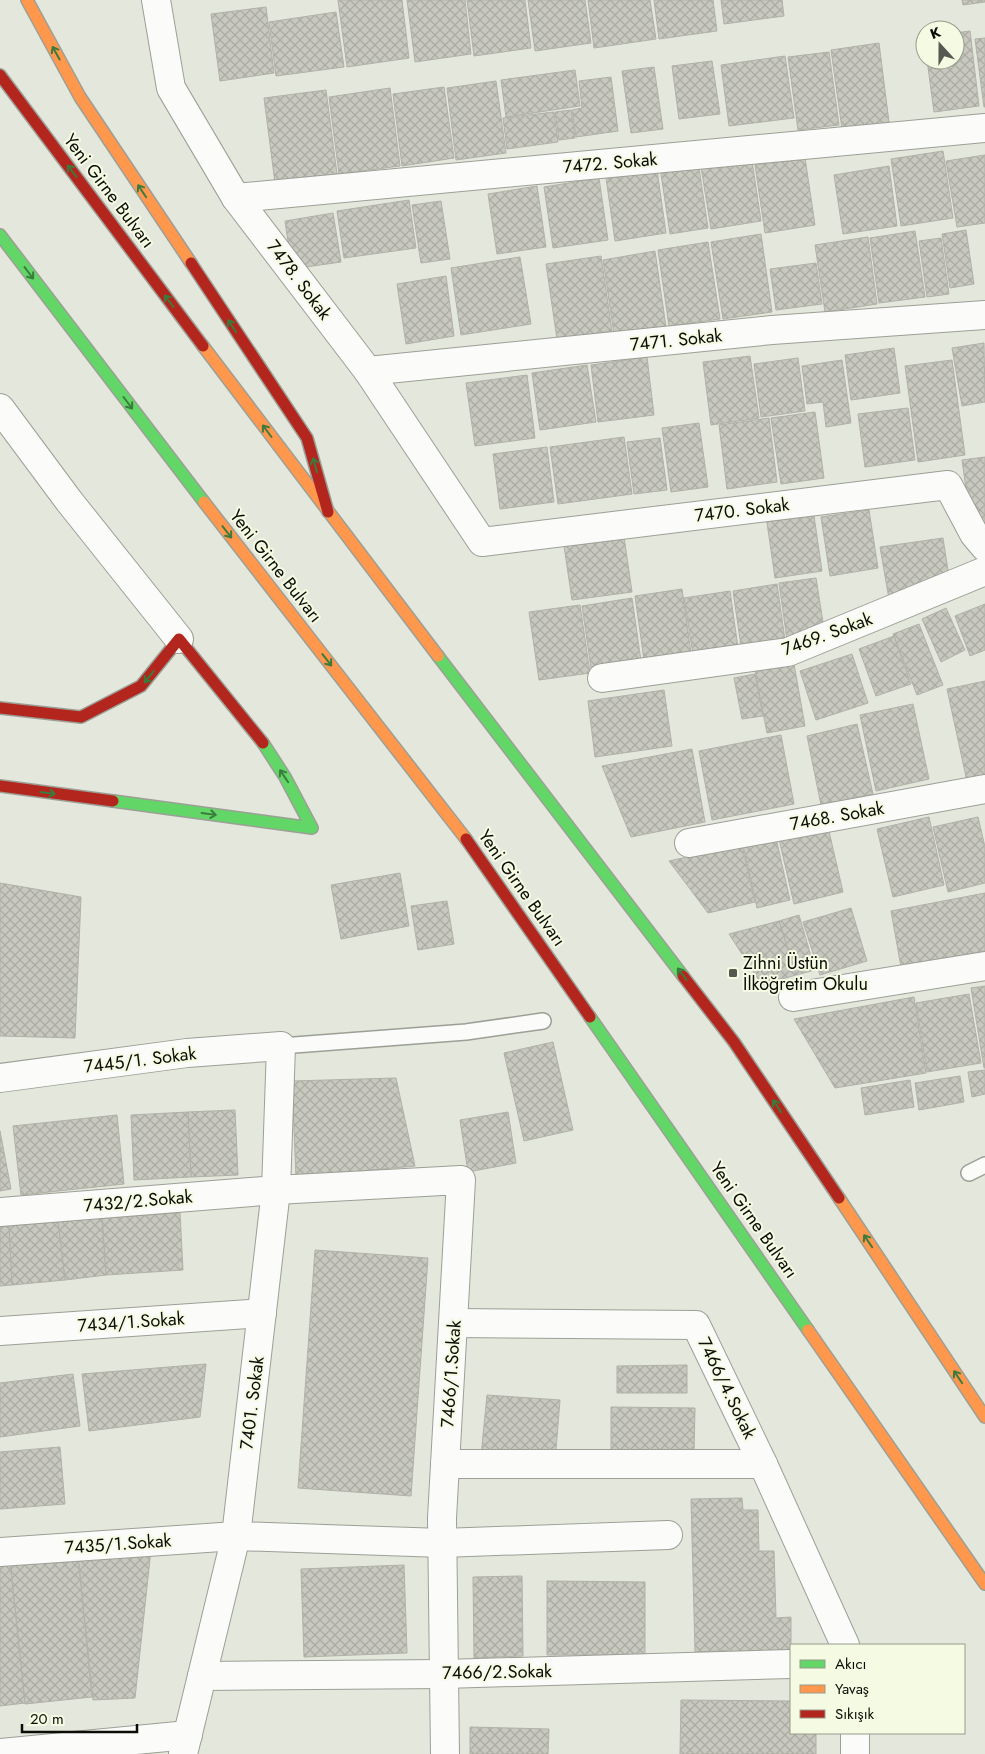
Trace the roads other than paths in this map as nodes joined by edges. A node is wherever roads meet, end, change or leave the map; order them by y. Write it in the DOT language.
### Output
graph roads {
  1 [pos="27,0"];
  2 [pos="156,0"];
  3 [pos="0,75"];
  4 [pos="985,128"];
  5 [pos="236,198"];
  6 [pos="0,235"];
  7 [pos="985,315"];
  8 [pos="368,370"];
  9 [pos="0,408"];
  10 [pos="328,512"];
  11 [pos="981,538"];
  12 [pos="482,542"];
  13 [pos="985,572"];
  14 [pos="179,639"];
  15 [pos="602,678"];
  16 [pos="0,708"];
  17 [pos="0,786"];
  18 [pos="985,789"];
  19 [pos="689,843"];
  20 [pos="985,966"];
  21 [pos="793,997"];
  22 [pos="543,1021"];
  23 [pos="281,1046"];
  24 [pos="0,1078"];
  25 [pos="985,1165"];
  26 [pos="969,1173"];
  27 [pos="276,1190"];
  28 [pos="0,1212"];
  29 [pos="262,1314"];
  30 [pos="454,1323"];
  31 [pos="0,1331"];
  32 [pos="985,1417"];
  33 [pos="445,1464"];
  34 [pos="763,1464"];
  35 [pos="668,1535"];
  36 [pos="236,1536"];
  37 [pos="442,1543"];
  38 [pos="0,1552"];
  39 [pos="985,1584"];
  40 [pos="845,1644"];
  41 [pos="790,1664"];
  42 [pos="444,1674"];
  43 [pos="202,1676"];
  44 [pos="855,1734"];
  45 [pos="186,1745"];
  46 [pos="0,1753"];
  47 [pos="445,1754"];
  48 [pos="855,1754"];
  10 -- 1 [label="main road, one-way"];
  2 -- 5 [label="street, 7478. Sokak"];
  10 -- 3 [label="main road, Yeni Girne Bulvarı, one-way"];
  4 -- 5 [label="street, 7472. Sokak"];
  5 -- 8 [label="street, 7478. Sokak"];
  6 -- 39 [label="main road, Yeni Girne Bulvarı, one-way"];
  7 -- 8 [label="street, 7471. Sokak"];
  8 -- 12 [label="street, 7478. Sokak"];
  9 -- 14 [label="street"];
  32 -- 10 [label="main road, Yeni Girne Bulvarı, one-way"];
  11 -- 12 [label="street, 7470. Sokak"];
  13 -- 15 [label="street, 7469. Sokak"];
  14 -- 16 [label="main road, one-way"];
  17 -- 14 [label="main road, one-way"];
  18 -- 19 [label="street, 7468. Sokak"];
  20 -- 21 [label="street"];
  22 -- 23 [label="lane"];
  23 -- 24 [label="street, 7445/1. Sokak"];
  23 -- 27 [label="street, 7401. Sokak"];
  25 -- 26 [label="lane"];
  27 -- 28 [label="street, 7432/2.Sokak"];
  27 -- 29 [label="street, 7401. Sokak"];
  27 -- 30 [label="street, 7466/1.Sokak"];
  29 -- 31 [label="street, 7434/1.Sokak"];
  29 -- 36 [label="street, 7401. Sokak"];
  30 -- 33 [label="street, 7466/1.Sokak"];
  30 -- 34 [label="street, 7466/4.Sokak"];
  33 -- 34 [label="street"];
  33 -- 37 [label="street, 7466/1.Sokak"];
  34 -- 40 [label="street, 7466/4.Sokak"];
  35 -- 37 [label="street, 7435/1.Sokak"];
  36 -- 37 [label="street, 7435/1.Sokak"];
  36 -- 38 [label="street, 7435/1.Sokak"];
  36 -- 43 [label="street, 7401. Sokak"];
  37 -- 42 [label="street, 7466/1.Sokak"];
  41 -- 42 [label="street, 7466/2.Sokak"];
  42 -- 43 [label="street, 7466/2.Sokak"];
  42 -- 47 [label="street, 7466/1.Sokak"];
  43 -- 45 [label="street, 7401. Sokak"];
  44 -- 48 [label="street"];
  45 -- 46 [label="street"];
}
